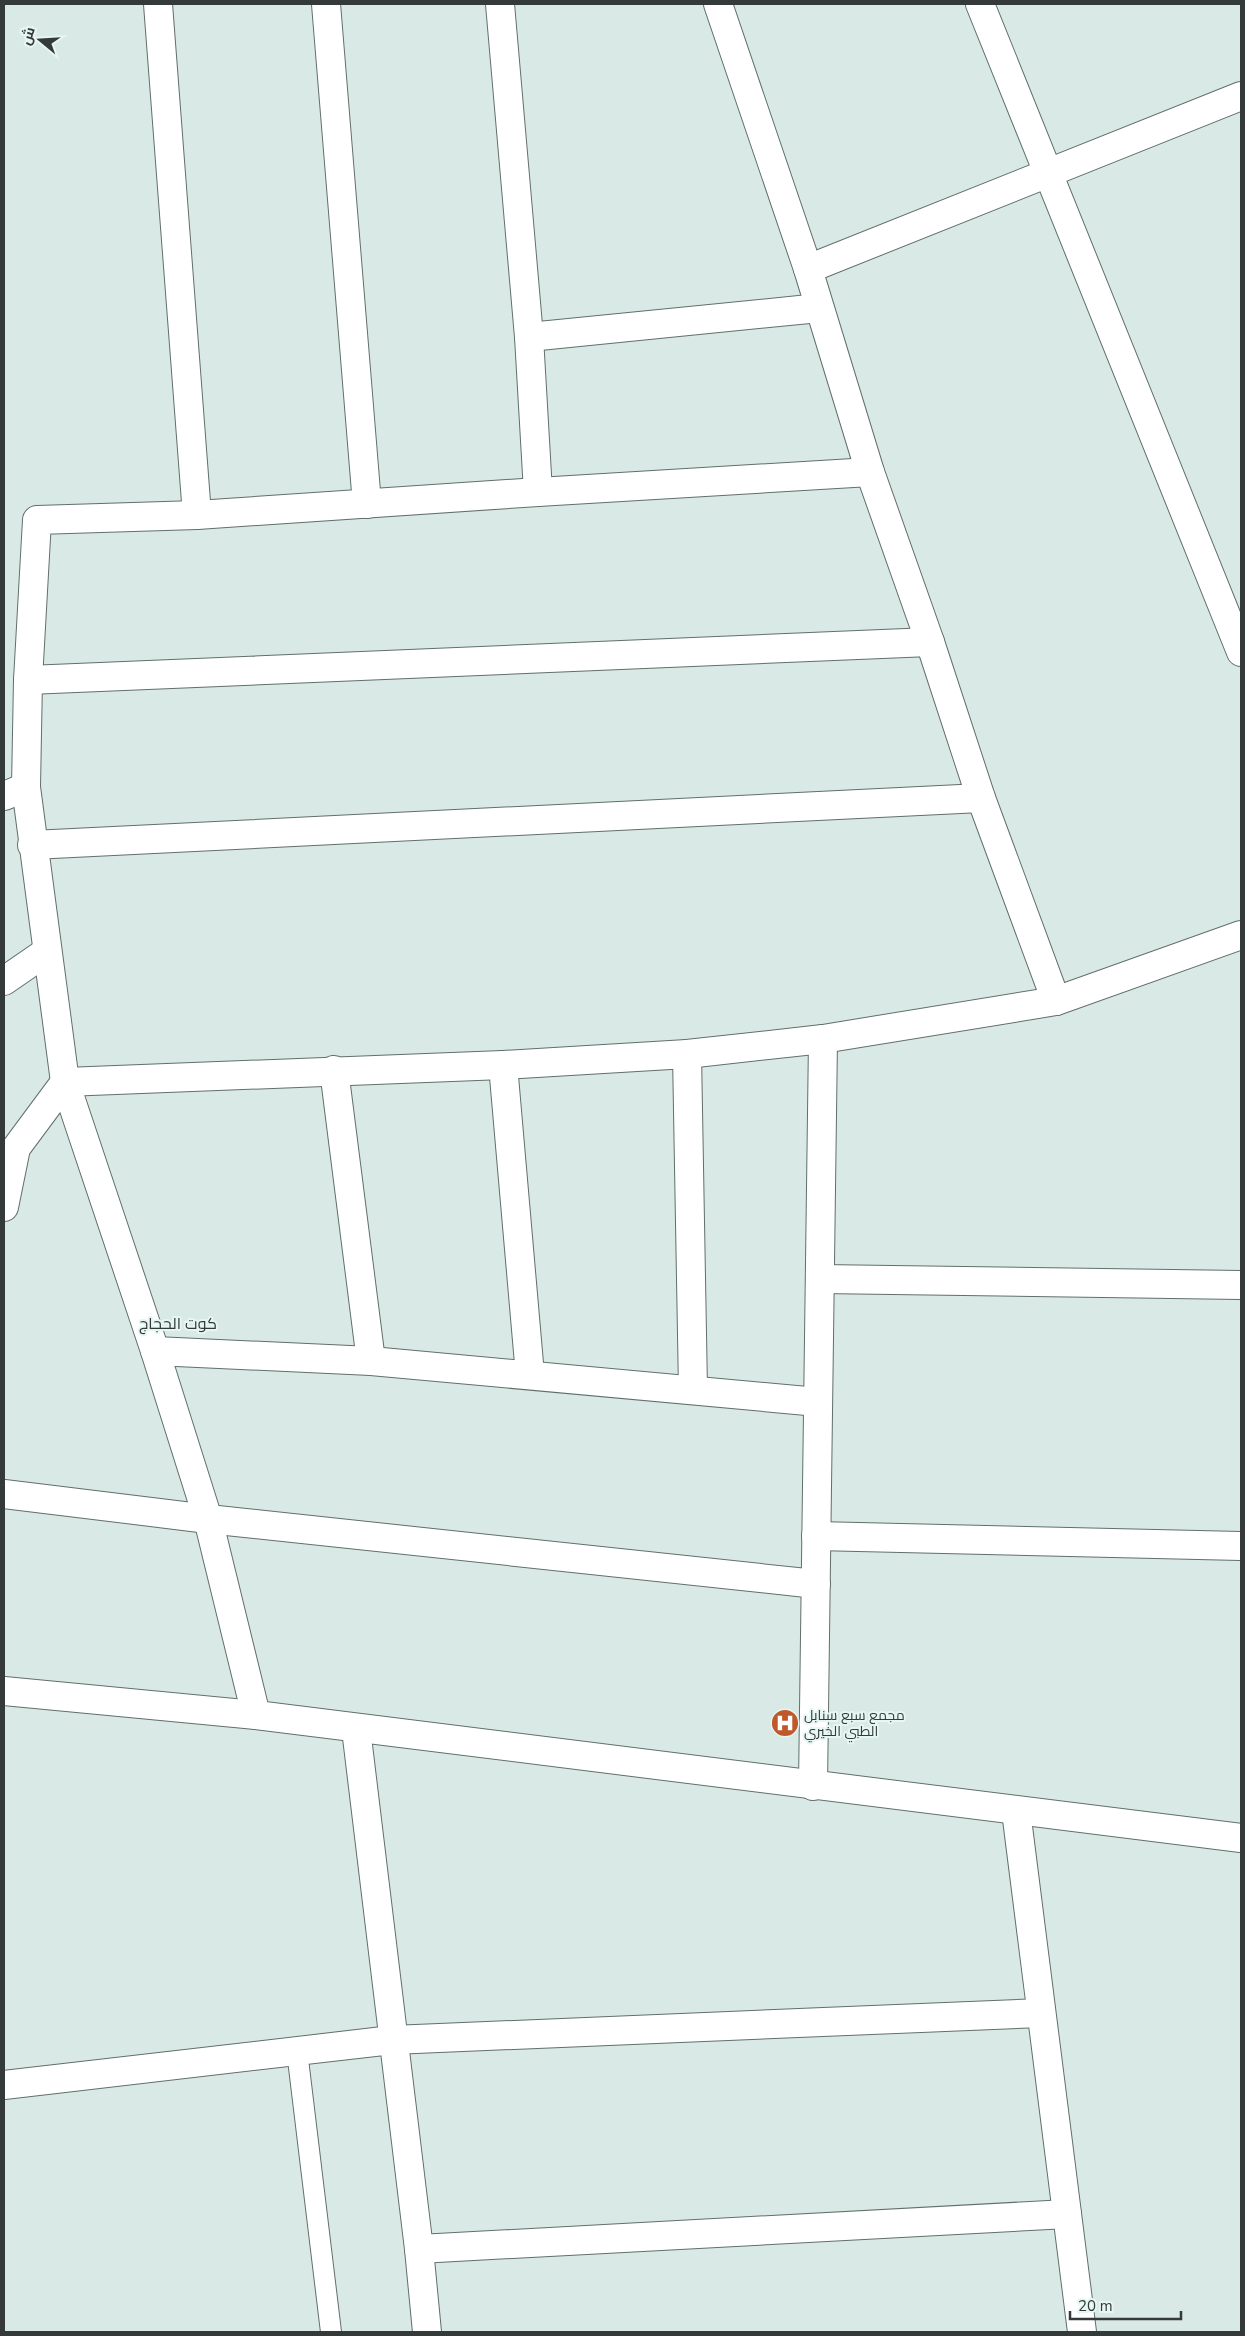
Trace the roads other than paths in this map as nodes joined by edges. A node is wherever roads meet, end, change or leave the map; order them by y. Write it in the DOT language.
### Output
graph roads {
  1 [pos="158,4"];
  2 [pos="326,4"];
  3 [pos="500,4"];
  4 [pos="718,4"];
  5 [pos="980,4"];
  6 [pos="1241,96"];
  7 [pos="1048,173"];
  8 [pos="808,269"];
  9 [pos="819,308"];
  10 [pos="529,337"];
  11 [pos="870,472"];
  12 [pos="538,492"];
  13 [pos="367,504"];
  14 [pos="197,515"];
  15 [pos="930,642"];
  16 [pos="1241,652"];
  17 [pos="28,680"];
  18 [pos="15,791"];
  19 [pos="981,798"];
  20 [pos="32,845"];
  21 [pos="1241,935"];
  22 [pos="46,952"];
  23 [pos="4,981"];
  24 [pos="1056,1002"];
  25 [pos="823,1039"];
  26 [pos="687,1054"];
  27 [pos="503,1065"];
  28 [pos="334,1070"];
  29 [pos="65,1082"];
  30 [pos="4,1207"];
  31 [pos="820,1279"];
  32 [pos="1241,1285"];
  33 [pos="155,1351"];
  34 [pos="371,1361"];
  35 [pos="530,1375"];
  36 [pos="693,1390"];
  37 [pos="818,1402"];
  38 [pos="4,1494"];
  39 [pos="208,1519"];
  40 [pos="816,1536"];
  41 [pos="1241,1546"];
  42 [pos="816,1584"];
  43 [pos="4,1691"];
  44 [pos="256,1715"];
  45 [pos="356,1729"];
  46 [pos="813,1786"];
  47 [pos="1016,1811"];
  48 [pos="1241,1838"];
  49 [pos="1041,2013"];
  50 [pos="392,2040"];
  51 [pos="297,2051"];
  52 [pos="4,2085"];
  53 [pos="1067,2214"];
  54 [pos="419,2249"];
  55 [pos="331,2332"];
  56 [pos="427,2332"];
  57 [pos="1082,2332"];
  1 -- 14 [label="street"];
  2 -- 13 [label="street"];
  3 -- 10 [label="street"];
  4 -- 8 [label="street"];
  5 -- 7 [label="street"];
  6 -- 7 [label="street"];
  7 -- 8 [label="street"];
  7 -- 16 [label="street"];
  8 -- 9 [label="street"];
  9 -- 10 [label="street"];
  9 -- 11 [label="street"];
  10 -- 12 [label="street"];
  11 -- 12 [label="street"];
  11 -- 15 [label="street"];
  12 -- 13 [label="street"];
  13 -- 14 [label="street"];
  14 -- 17 [label="street"];
  15 -- 17 [label="street"];
  15 -- 19 [label="street"];
  17 -- 18 [label="street"];
  18 -- 20 [label="street"];
  19 -- 20 [label="street"];
  19 -- 24 [label="street"];
  20 -- 22 [label="street"];
  21 -- 24 [label="street"];
  22 -- 23 [label="street"];
  22 -- 29 [label="street"];
  24 -- 25 [label="street"];
  25 -- 26 [label="street"];
  25 -- 31 [label="street"];
  26 -- 27 [label="street"];
  26 -- 36 [label="street"];
  27 -- 28 [label="street"];
  27 -- 35 [label="street"];
  28 -- 29 [label="street"];
  28 -- 34 [label="street"];
  29 -- 30 [label="street"];
  29 -- 33 [label="street"];
  31 -- 32 [label="street"];
  31 -- 37 [label="street"];
  33 -- 34 [label="street"];
  33 -- 39 [label="street"];
  34 -- 35 [label="street"];
  35 -- 36 [label="street"];
  36 -- 37 [label="street"];
  37 -- 40 [label="street"];
  38 -- 39 [label="street"];
  39 -- 42 [label="street"];
  39 -- 44 [label="street"];
  40 -- 41 [label="street"];
  40 -- 42 [label="street"];
  42 -- 46 [label="street"];
  43 -- 44 [label="street"];
  44 -- 45 [label="street"];
  45 -- 46 [label="street"];
  45 -- 50 [label="street"];
  46 -- 47 [label="street"];
  47 -- 48 [label="street"];
  47 -- 49 [label="street"];
  49 -- 50 [label="street"];
  49 -- 53 [label="street"];
  50 -- 51 [label="street"];
  50 -- 54 [label="street"];
  51 -- 52 [label="street"];
  51 -- 55 [label="lane"];
  53 -- 54 [label="street"];
  53 -- 57 [label="street"];
  54 -- 56 [label="street"];
}
